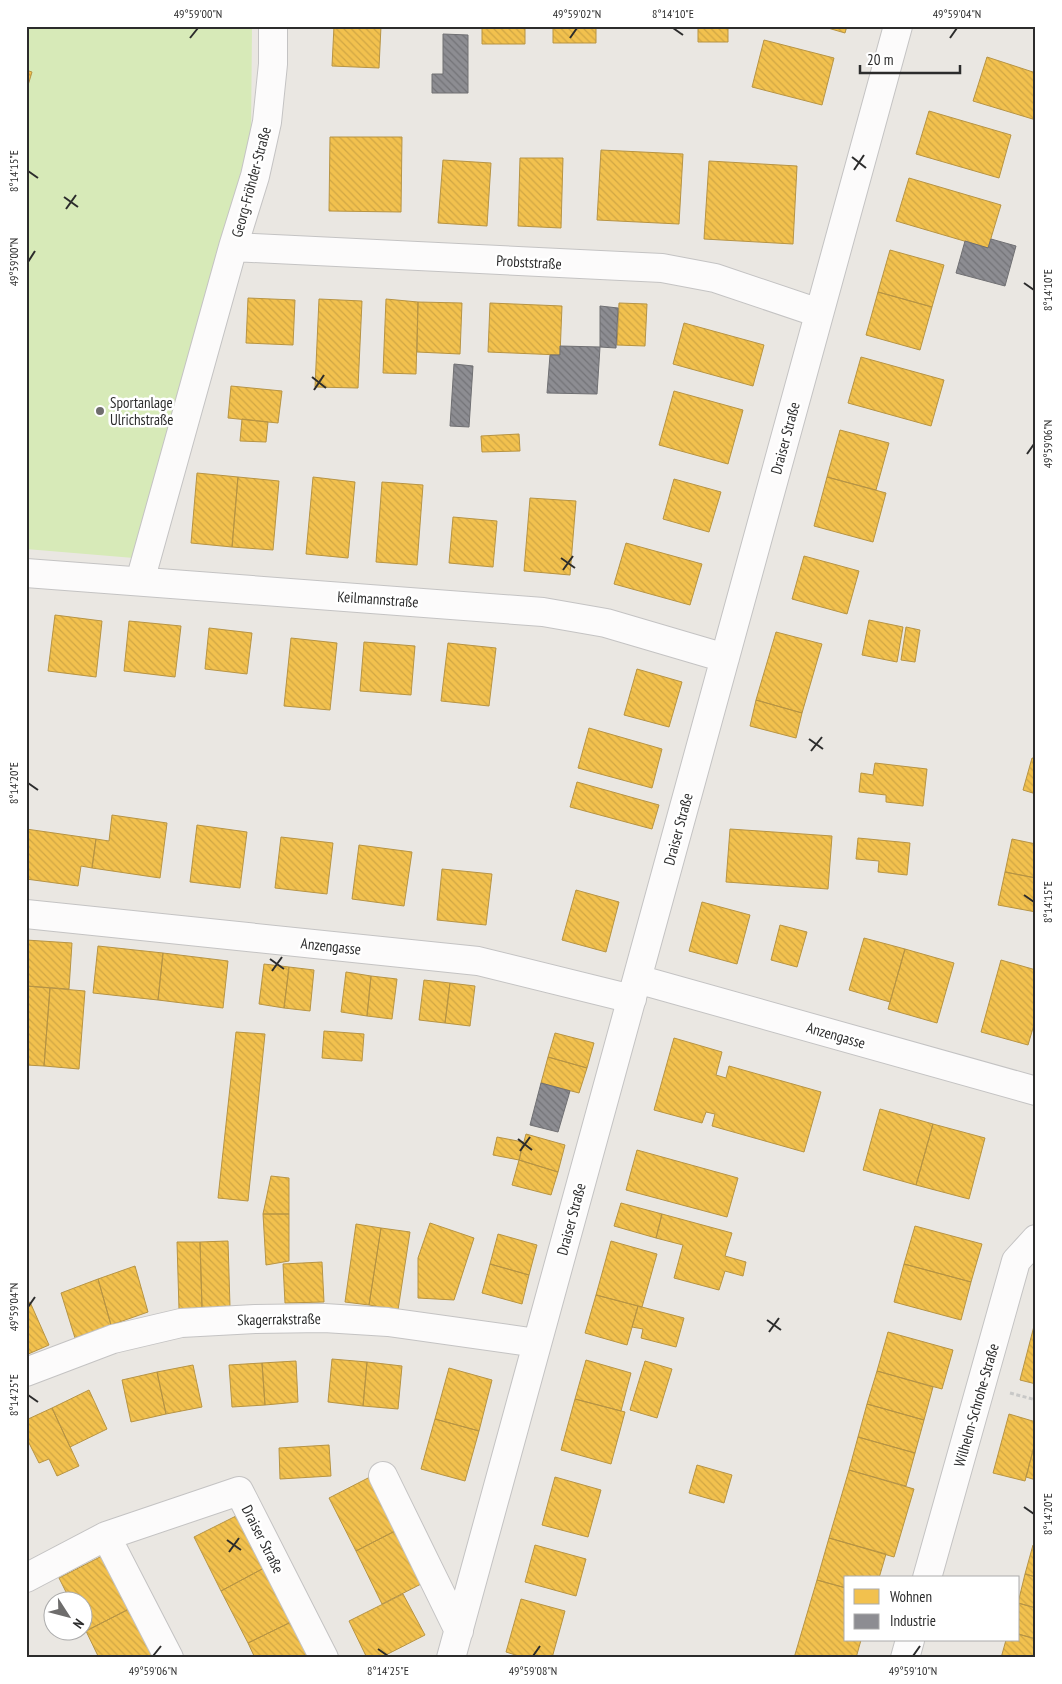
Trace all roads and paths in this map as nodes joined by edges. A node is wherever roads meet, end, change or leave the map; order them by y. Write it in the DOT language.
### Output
graph roads {
  1 [pos="273,26"];
  2 [pos="898,26"];
  3 [pos="233,247"];
  4 [pos="819,313"];
  5 [pos="26,573"];
  6 [pos="140,581"];
  7 [pos="725,658"];
  8 [pos="26,914"];
  9 [pos="634,989"];
  10 [pos="1036,1091"];
  11 [pos="1036,1240"];
  12 [pos="537,1343"];
  13 [pos="26,1372"];
  14 [pos="383,1476"];
  15 [pos="106,1536"];
  16 [pos="928,1576"];
  17 [pos="26,1578"];
  18 [pos="459,1631"];
  19 [pos="909,1642"];
  20 [pos="169,1658"];
  21 [pos="324,1658"];
  22 [pos="452,1658"];
  23 [pos="905,1658"];
  1 -- 3 [label="street, Georg-Fröhder-Straße"];
  2 -- 4 [label="street, Draiser Straße"];
  3 -- 4 [label="street, Probststraße"];
  3 -- 6 [label="street, Georg-Fröhder-Straße"];
  4 -- 7 [label="street, Draiser Straße"];
  5 -- 6 [label="street, Keilmannstraße"];
  6 -- 7 [label="street, Keilmannstraße"];
  7 -- 9 [label="street, Draiser Straße"];
  8 -- 9 [label="street, Anzengasse"];
  9 -- 10 [label="street, Anzengasse"];
  9 -- 12 [label="street, Draiser Straße"];
  11 -- 16 [label="street, Wilhelm-Schrohe-Straße"];
  12 -- 13 [label="street, Skagerrakstraße"];
  12 -- 18 [label="street, Draiser Straße"];
  14 -- 18 [label="street"];
  15 -- 17 [label="street, Draiser Straße"];
  15 -- 20 [label="street"];
  15 -- 21 [label="street, Draiser Straße"];
  18 -- 22 [label="street, Draiser Straße"];
  19 -- 23 [label="street"];
}
